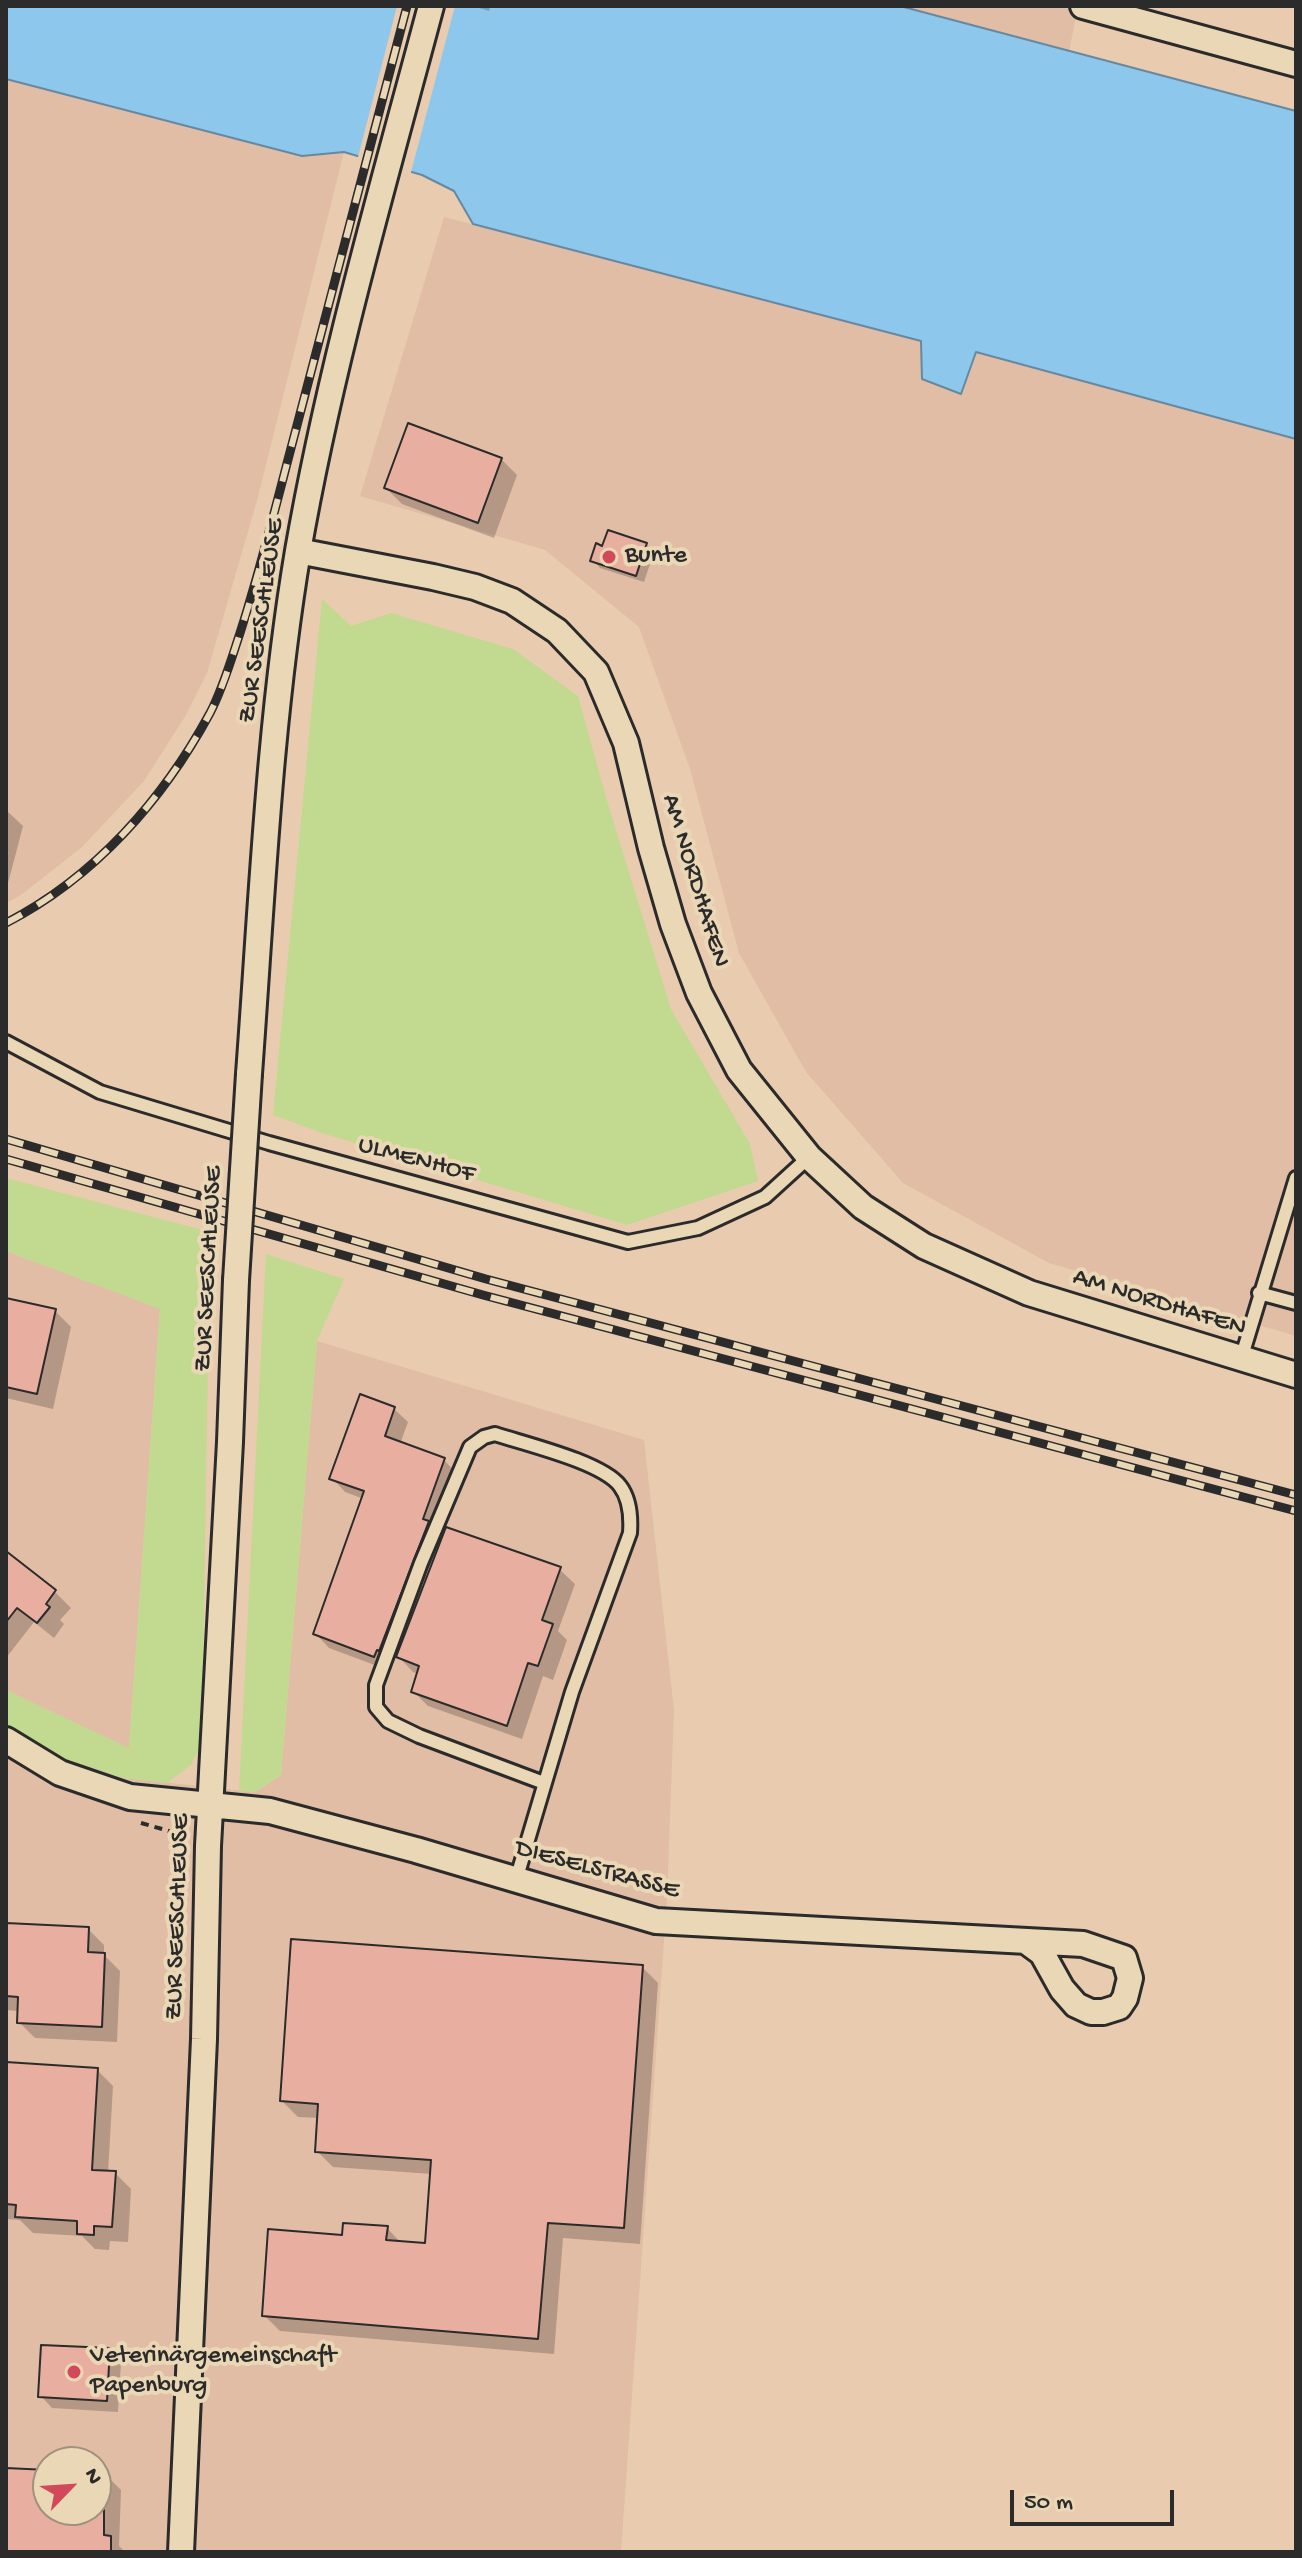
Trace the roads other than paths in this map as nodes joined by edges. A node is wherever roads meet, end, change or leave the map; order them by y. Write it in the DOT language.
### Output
graph roads {
  1 [pos="431,6"];
  2 [pos="1083,6"];
  3 [pos="1296,64"];
  4 [pos="298,551"];
  5 [pos="6,1042"];
  6 [pos="809,1157"];
  7 [pos="1296,1178"];
  8 [pos="1259,1293"];
  9 [pos="1296,1303"];
  10 [pos="1241,1359"];
  11 [pos="1296,1375"];
  12 [pos="6,1740"];
  13 [pos="544,1783"];
  14 [pos="210,1806"];
  15 [pos="516,1880"];
  16 [pos="1027,1942"];
  17 [pos="181,2552"];
  1 -- 4 [label="street, ZUR SEESCHLEUSE"];
  2 -- 3 [label="street"];
  4 -- 6 [label="street, AM NORDHAFEN"];
  4 -- 14 [label="street, ZUR SEESCHLEUSE, bridge"];
  5 -- 6 [label="lane, ULMENHOF"];
  6 -- 10 [label="street, AM NORDHAFEN"];
  7 -- 8 [label="lane"];
  8 -- 9 [label="lane"];
  8 -- 10 [label="lane"];
  10 -- 11 [label="street, AM NORDHAFEN"];
  12 -- 14 [label="street, DIESELSTRASSE"];
  13 -- 13 [label="lane"];
  13 -- 15 [label="lane"];
  14 -- 15 [label="street, DIESELSTRASSE"];
  14 -- 17 [label="street, ZUR SEESCHLEUSE"];
  15 -- 16 [label="street, DIESELSTRASSE"];
}
